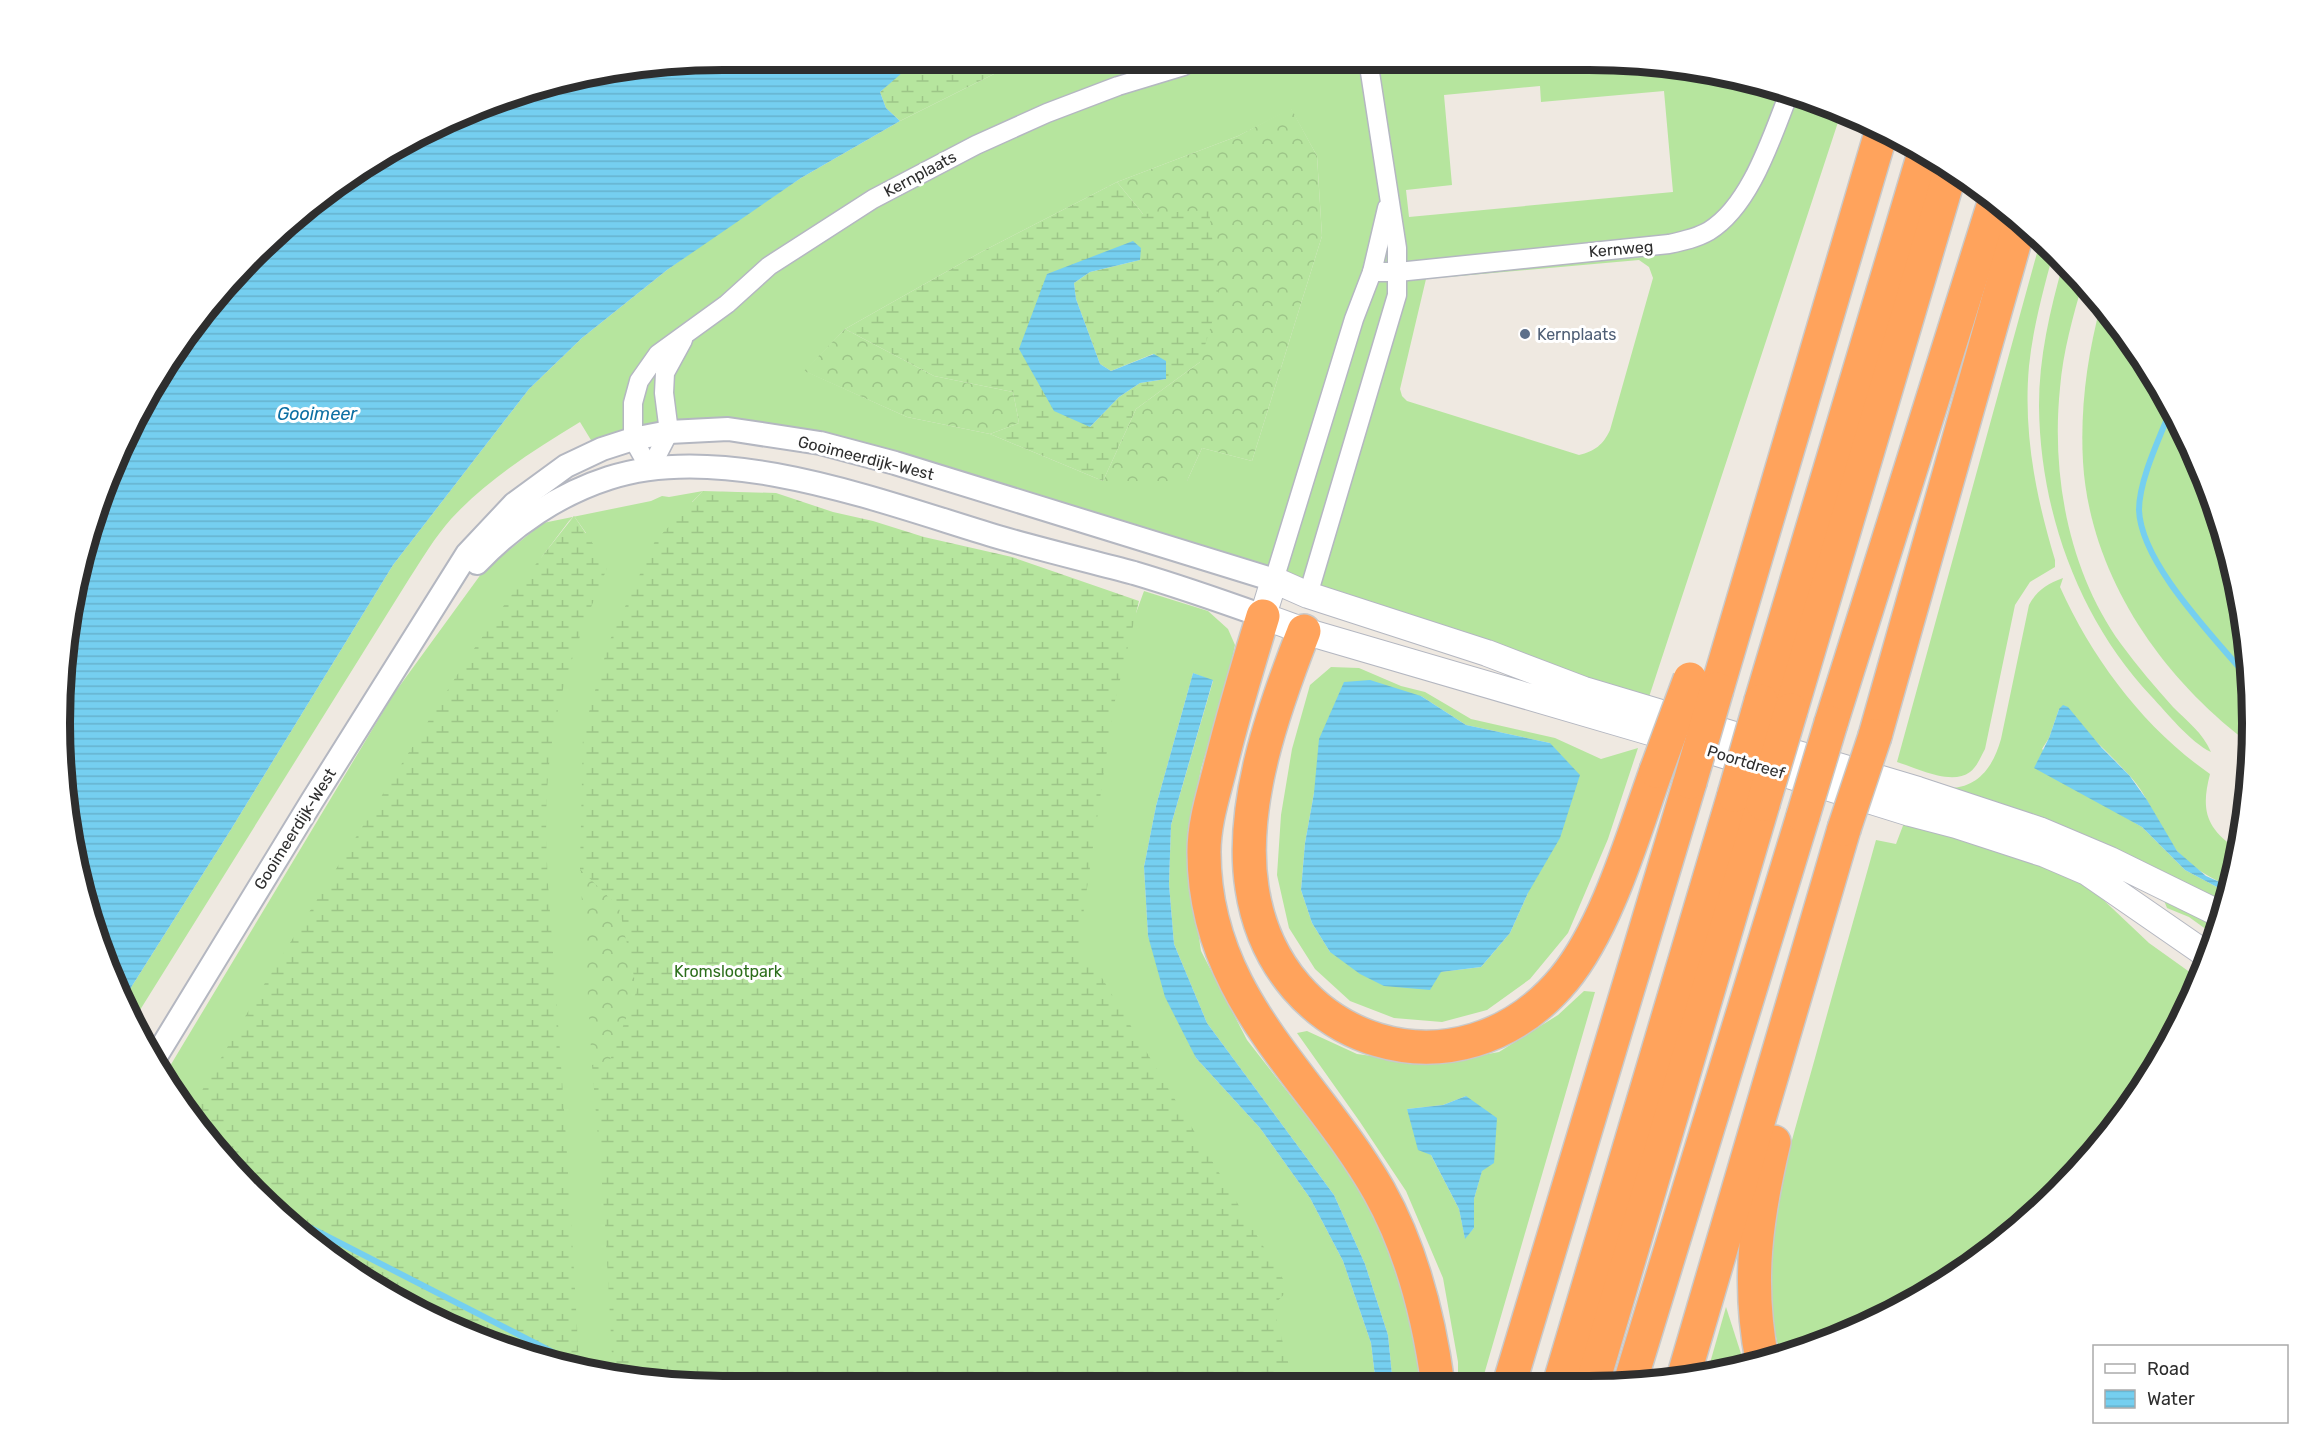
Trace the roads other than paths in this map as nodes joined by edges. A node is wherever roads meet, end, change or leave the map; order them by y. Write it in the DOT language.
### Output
graph roads {
  1 [pos="1171,70"];
  2 [pos="1370,70"];
  3 [pos="1786,101"];
  4 [pos="1879,139"];
  5 [pos="1922,162"];
  6 [pos="1948,179"];
  7 [pos="1389,200"];
  8 [pos="1992,210"];
  9 [pos="2018,232"];
  10 [pos="1372,272"];
  11 [pos="1398,272"];
  12 [pos="686,336"];
  13 [pos="669,432"];
  14 [pos="633,439"];
  15 [pos="650,470"];
  16 [pos="1274,580"];
  17 [pos="1308,595"];
  18 [pos="438,603"];
  19 [pos="1263,616"];
  20 [pos="1304,631"];
  21 [pos="1703,684"];
  22 [pos="1776,706"];
  23 [pos="1748,800"];
  24 [pos="1853,831"];
  25 [pos="2214,911"];
  26 [pos="2200,950"];
  27 [pos="159,1052"];
  28 [pos="1761,1353"];
  29 [pos="1686,1369"];
  30 [pos="1632,1375"];
  31 [pos="1437,1376"];
  32 [pos="1512,1376"];
  33 [pos="1562,1376"];
  34 [pos="1594,1376"];
  1 -- 12 [label="street, Kernplaats"];
  2 -- 7 [label="street"];
  3 -- 11 [label="street, Kernweg"];
  4 -- 21 [label="highway"];
  5 -- 22 [label="highway"];
  6 -- 22 [label="highway"];
  7 -- 10 [label="street"];
  7 -- 11 [label="street"];
  8 -- 30 [label="highway, bridge"];
  9 -- 24 [label="highway, bridge"];
  10 -- 11 [label="street, Kernweg"];
  10 -- 16 [label="street"];
  11 -- 17 [label="street"];
  12 -- 13 [label="street, Kernplaats"];
  12 -- 14 [label="street, Kernplaats"];
  13 -- 14 [label="street, Gooimeerdijk-West"];
  13 -- 15 [label="street"];
  13 -- 16 [label="street, Gooimeerdijk-West"];
  14 -- 15 [label="street, Kernplaats"];
  14 -- 18 [label="street, Gooimeerdijk-West"];
  15 -- 18 [label="street, Gooimeerdijk-West"];
  15 -- 19 [label="street, Gooimeerdijk-West"];
  16 -- 17 [label="main road, Poortdreef"];
  16 -- 19 [label="main road"];
  17 -- 20 [label="main road"];
  17 -- 25 [label="main road, Poortdreef"];
  18 -- 27 [label="street, Gooimeerdijk-West"];
  19 -- 20 [label="main road, Poortdreef"];
  19 -- 31 [label="highway"];
  20 -- 21 [label="highway, bridge"];
  20 -- 26 [label="main road, Poortdreef"];
  21 -- 32 [label="highway, bridge"];
  22 -- 23 [label="highway, bridge"];
  23 -- 33 [label="highway"];
  23 -- 34 [label="highway"];
  24 -- 28 [label="highway"];
  24 -- 29 [label="highway"];
}
